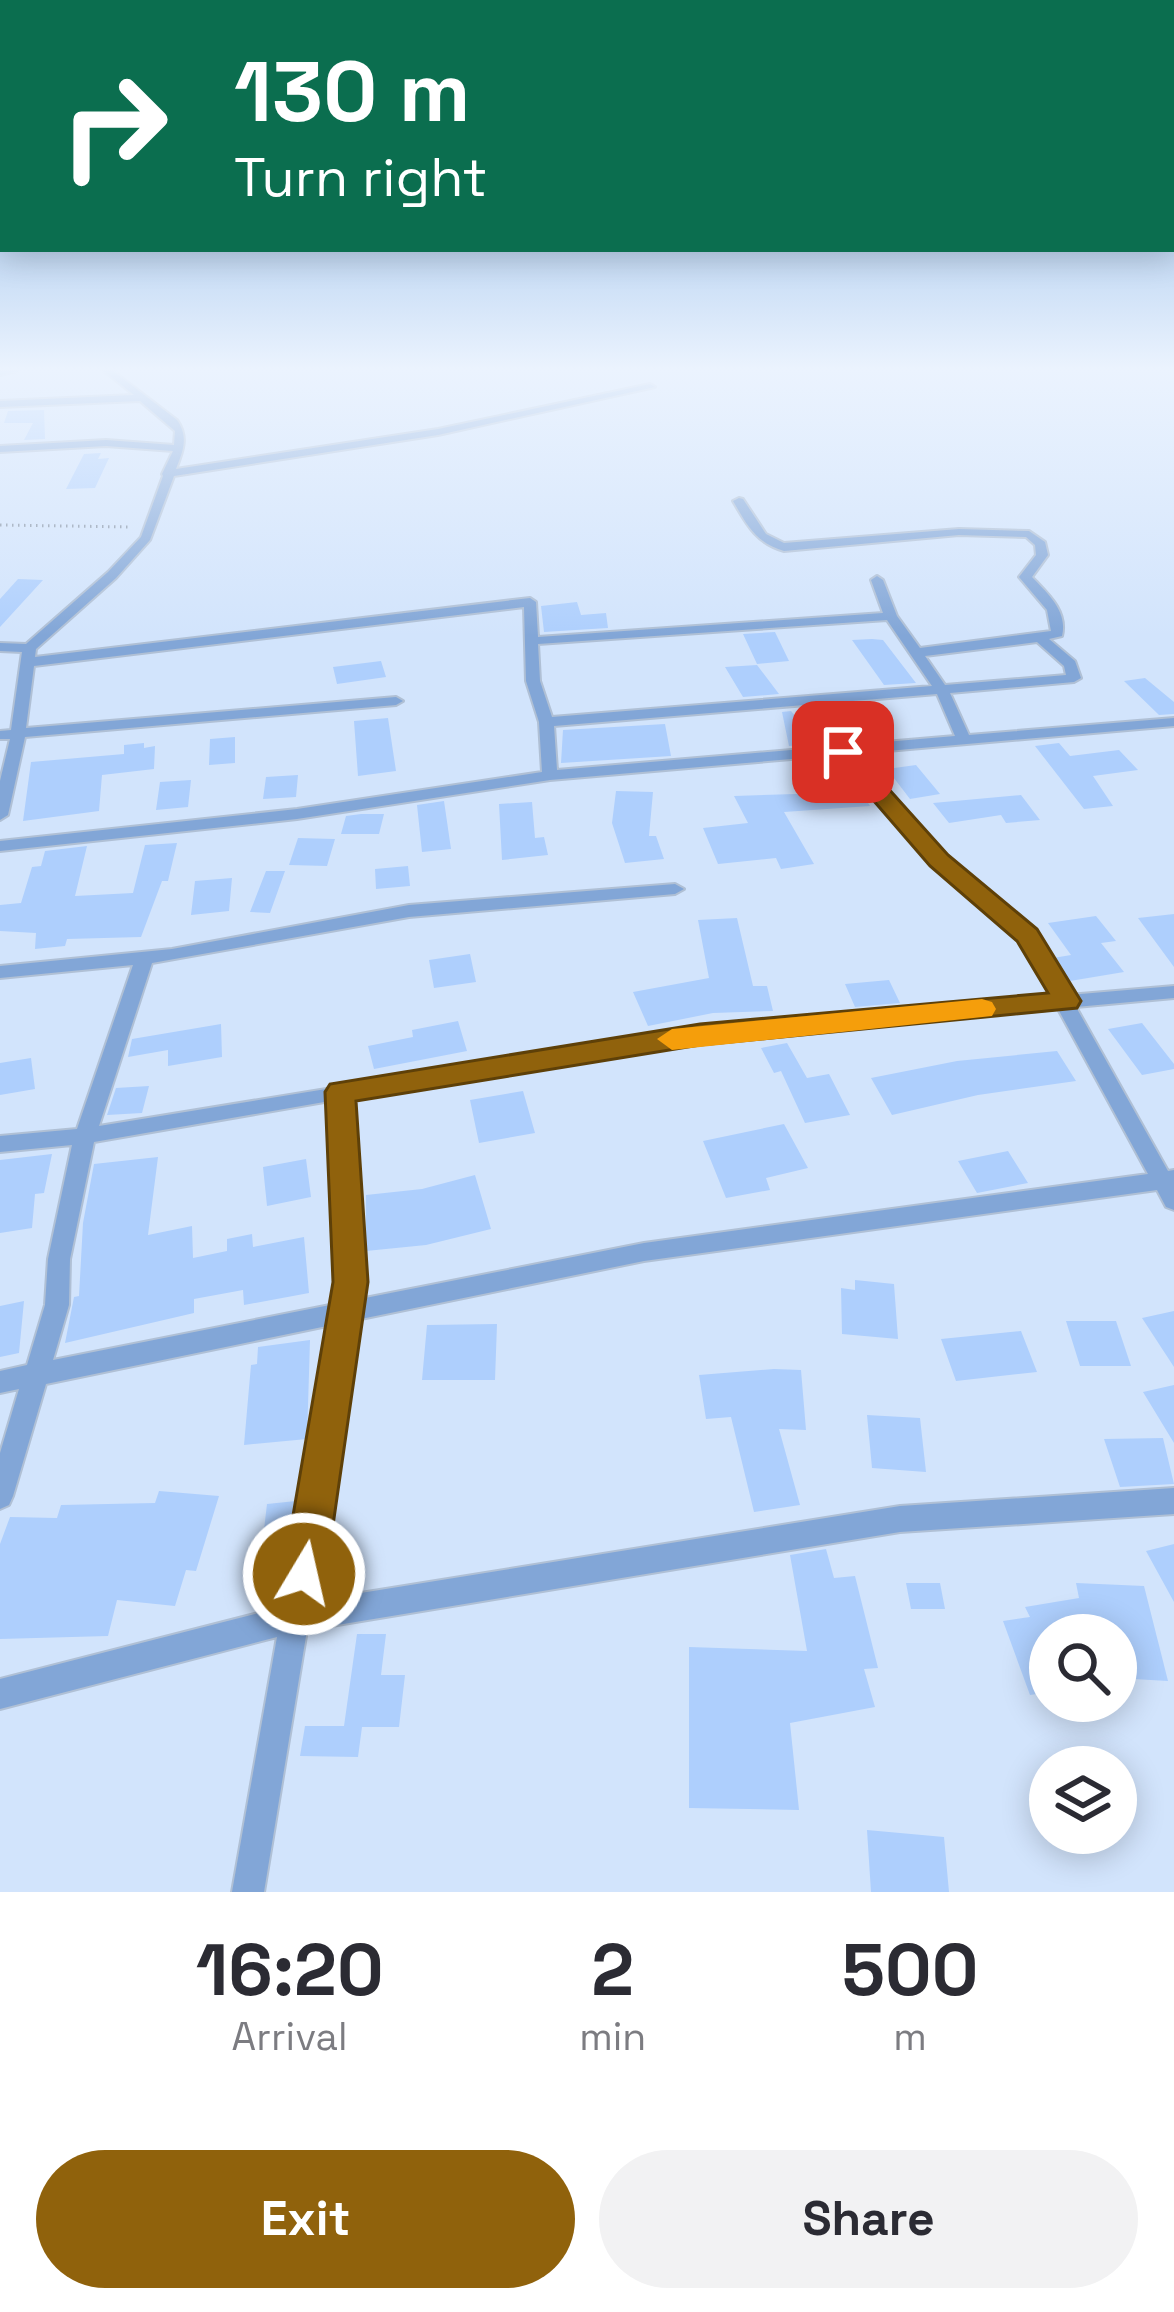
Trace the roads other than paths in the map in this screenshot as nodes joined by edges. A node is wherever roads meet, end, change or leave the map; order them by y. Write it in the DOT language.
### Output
graph roads {
  1 [pos="174,459"];
  2 [pos="260,459"];
  3 [pos="167,474"];
  4 [pos="739,501"];
  5 [pos="877,580"];
  6 [pos="891,616"];
  7 [pos="1040,638"];
  8 [pos="531,641"];
  9 [pos="0,647"];
  10 [pos="915,653"];
  11 [pos="30,655"];
  12 [pos="943,692"];
  13 [pos="396,701"];
  14 [pos="546,722"];
  15 [pos="1174,722"];
  16 [pos="0,735"];
  17 [pos="18,736"];
  18 [pos="964,741"];
  19 [pos="843,752"];
  20 [pos="550,775"];
  21 [pos="0,815"];
  22 [pos="0,846"];
  23 [pos="675,889"];
  24 [pos="145,958"];
  25 [pos="0,972"];
  26 [pos="1174,992"];
  27 [pos="1067,1001"];
  28 [pos="340,1092"];
  29 [pos="85,1136"];
  30 [pos="0,1144"];
  31 [pos="1170,1187"];
  32 [pos="345,1315"];
  33 [pos="38,1376"];
  34 [pos="0,1382"];
  35 [pos="0,1496"];
  36 [pos="1174,1501"];
  37 [pos="298,1618"];
  38 [pos="0,1694"];
  39 [pos="248,1892"];
  1 -- 3 [label="street"];
  2 -- 3 [label="street"];
  3 -- 11 [label="street"];
  4 -- 7 [label="street"];
  5 -- 6 [label="street"];
  6 -- 8 [label="street"];
  6 -- 10 [label="street"];
  7 -- 10 [label="street"];
  7 -- 12 [label="street"];
  8 -- 11 [label="street"];
  8 -- 14 [label="street"];
  9 -- 11 [label="street"];
  10 -- 12 [label="street"];
  11 -- 17 [label="street"];
  12 -- 14 [label="street"];
  12 -- 18 [label="street"];
  13 -- 17 [label="street"];
  14 -- 20 [label="street"];
  15 -- 18 [label="street"];
  16 -- 17 [label="street"];
  17 -- 21 [label="street"];
  18 -- 19 [label="street"];
  19 -- 20 [label="street"];
  19 -- 27 [label="street"];
  20 -- 22 [label="street"];
  23 -- 24 [label="street"];
  24 -- 25 [label="street"];
  24 -- 29 [label="street"];
  26 -- 27 [label="street"];
  27 -- 28 [label="street"];
  27 -- 31 [label="street"];
  28 -- 29 [label="street"];
  28 -- 32 [label="street"];
  29 -- 30 [label="street"];
  29 -- 33 [label="street"];
  31 -- 32 [label="street"];
  32 -- 33 [label="street"];
  32 -- 37 [label="street"];
  33 -- 34 [label="street"];
  33 -- 35 [label="street"];
  36 -- 37 [label="street"];
  37 -- 38 [label="street"];
  37 -- 39 [label="street"];
}
